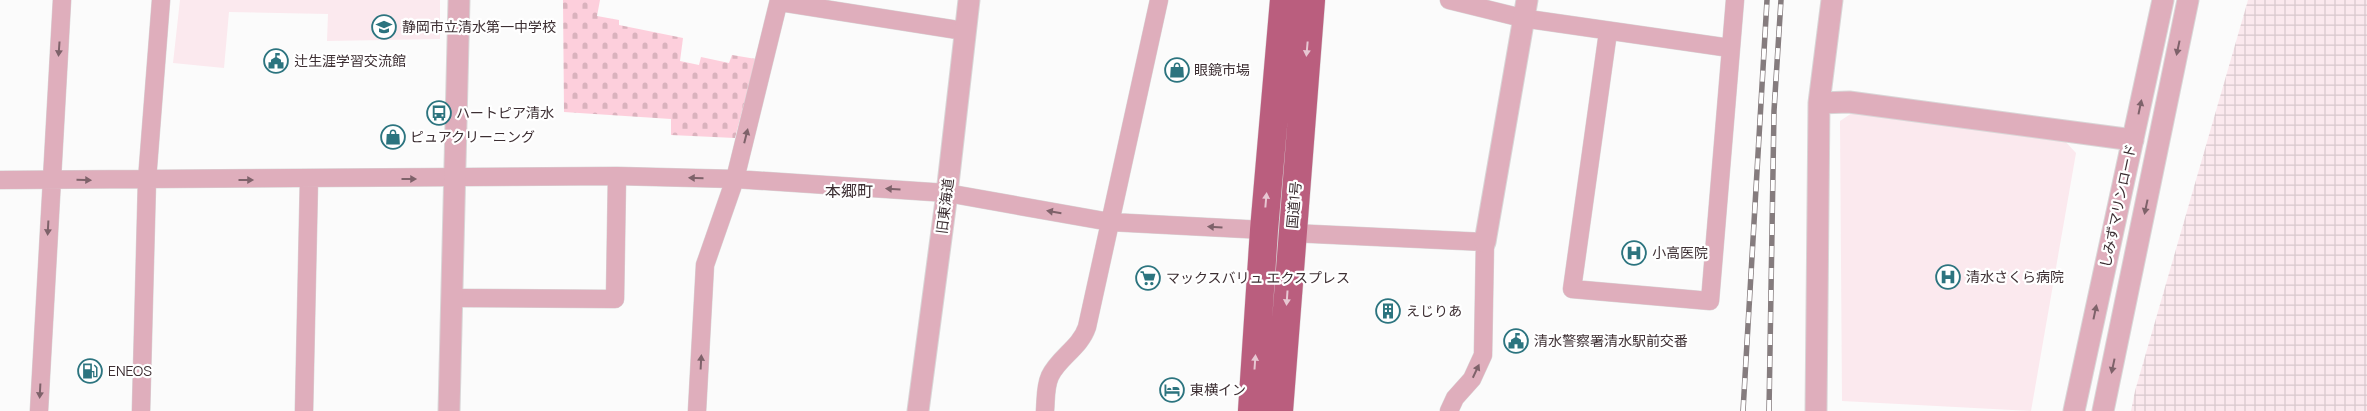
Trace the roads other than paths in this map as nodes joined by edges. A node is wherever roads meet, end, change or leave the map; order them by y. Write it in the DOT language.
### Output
graph roads {
  1 [pos="62,0"];
  2 [pos="161,0"];
  3 [pos="460,0"];
  4 [pos="969,0"];
  5 [pos="1159,0"];
  6 [pos="1284,0"];
  7 [pos="1311,0"];
  8 [pos="1449,0"];
  9 [pos="1735,0"];
  10 [pos="1832,0"];
  11 [pos="2162,0"];
  12 [pos="2188,0"];
  13 [pos="780,1"];
  14 [pos="1525,9"];
  15 [pos="964,31"];
  16 [pos="1608,32"];
  17 [pos="1730,48"];
  18 [pos="1819,103"];
  19 [pos="2133,140"];
  20 [pos="617,176"];
  21 [pos="456,178"];
  22 [pos="51,179"];
  23 [pos="309,179"];
  24 [pos="735,179"];
  25 [pos="0,180"];
  26 [pos="147,180"];
  27 [pos="947,193"];
  28 [pos="1110,222"];
  29 [pos="1264,230"];
  30 [pos="1292,232"];
  31 [pos="1485,242"];
  32 [pos="453,298"];
  33 [pos="39,411"];
  34 [pos="141,411"];
  35 [pos="304,411"];
  36 [pos="450,411"];
  37 [pos="697,411"];
  38 [pos="918,411"];
  39 [pos="1045,411"];
  40 [pos="1252,411"];
  41 [pos="1279,411"];
  42 [pos="1449,411"];
  43 [pos="1816,411"];
  44 [pos="2074,411"];
  45 [pos="2104,411"];
  1 -- 22 [label="street, one-way"];
  2 -- 26 [label="street"];
  3 -- 21 [label="street"];
  4 -- 15 [label="street, 旧東海道"];
  5 -- 28 [label="street"];
  29 -- 6 [label="highway, 国道1号, one-way"];
  7 -- 30 [label="highway, 国道1号, one-way"];
  8 -- 14 [label="street"];
  9 -- 17 [label="street"];
  10 -- 18 [label="street"];
  19 -- 11 [label="street, しみずマリンロード, one-way"];
  12 -- 45 [label="street, しみずマリンロード, one-way"];
  13 -- 15 [label="street"];
  24 -- 13 [label="street, one-way"];
  14 -- 16 [label="street"];
  14 -- 31 [label="street"];
  15 -- 27 [label="street, 旧東海道"];
  16 -- 17 [label="street"];
  16 -- 17 [label="street"];
  18 -- 19 [label="street"];
  18 -- 43 [label="street"];
  44 -- 19 [label="street, しみずマリンロード, one-way"];
  20 -- 21 [label="street"];
  24 -- 20 [label="street, one-way"];
  20 -- 32 [label="street"];
  23 -- 21 [label="street, one-way"];
  21 -- 32 [label="street"];
  22 -- 25 [label="street"];
  22 -- 26 [label="street, one-way"];
  22 -- 33 [label="street, one-way"];
  26 -- 23 [label="street, one-way"];
  23 -- 35 [label="street"];
  27 -- 24 [label="street, one-way"];
  37 -- 24 [label="street, one-way"];
  26 -- 34 [label="street"];
  28 -- 27 [label="street, one-way"];
  27 -- 38 [label="street, 旧東海道"];
  29 -- 28 [label="street, one-way"];
  28 -- 39 [label="street"];
  40 -- 29 [label="highway, 国道1号, one-way"];
  30 -- 31 [label="street"];
  30 -- 41 [label="highway, 国道1号, one-way"];
  42 -- 31 [label="street, one-way"];
  32 -- 36 [label="street"];
}
